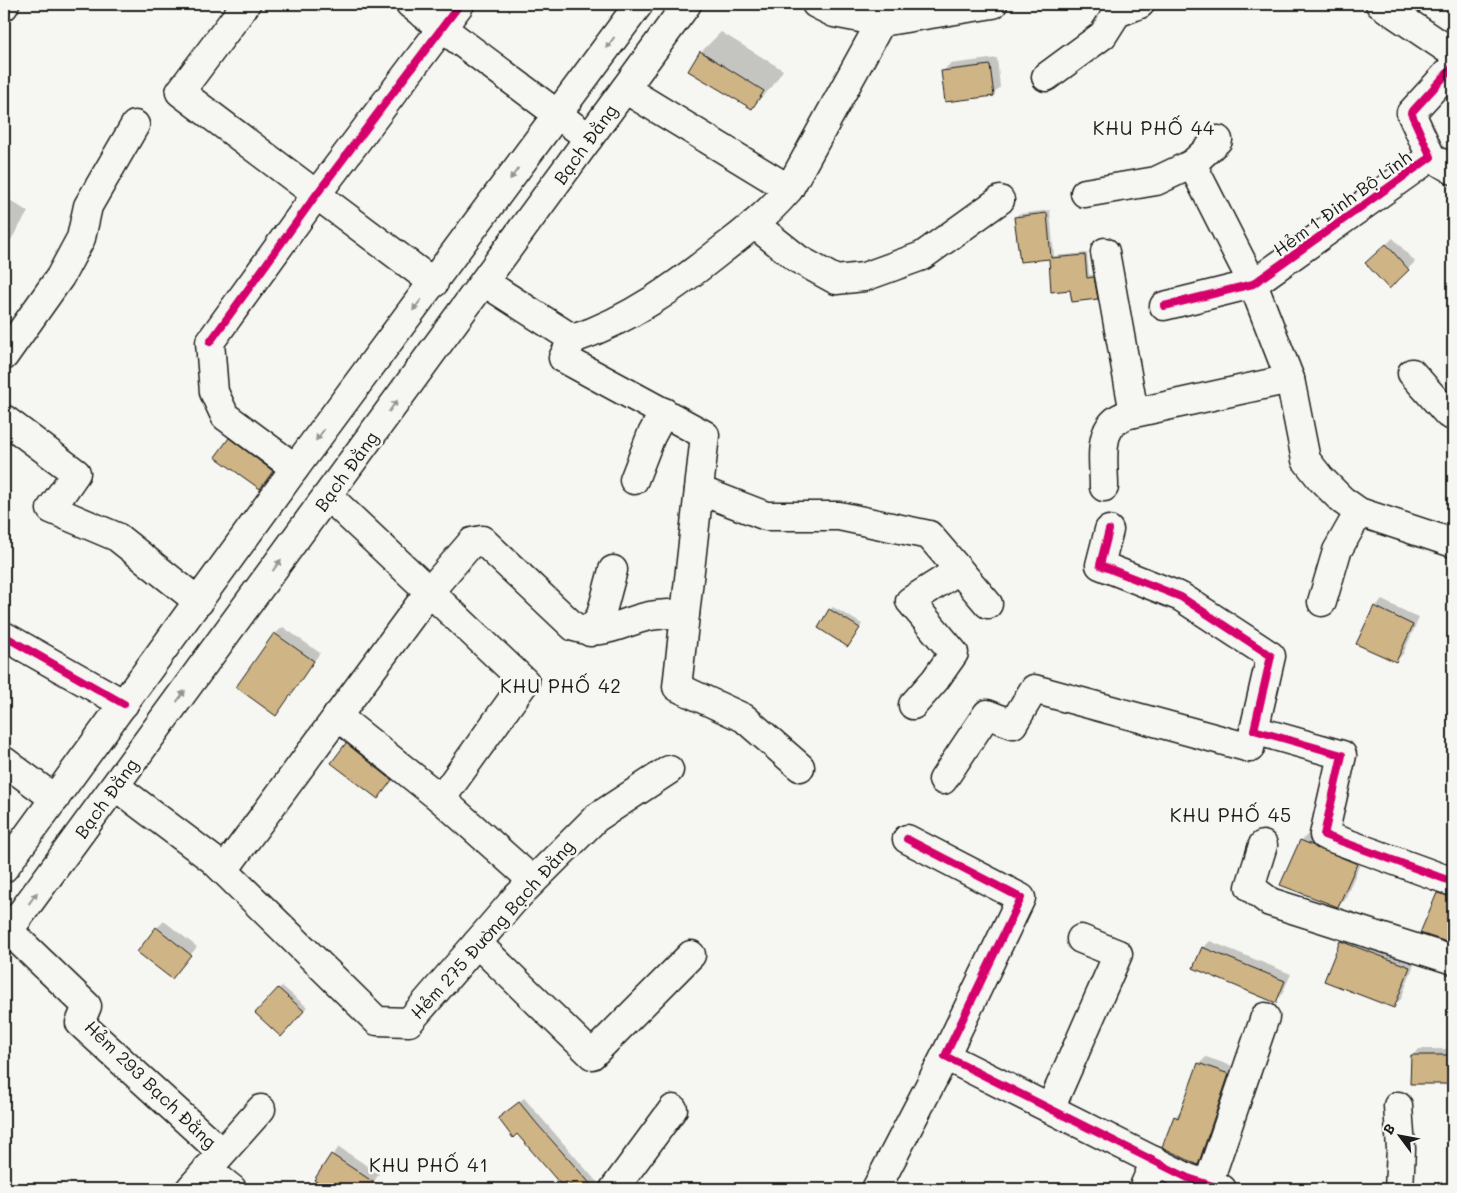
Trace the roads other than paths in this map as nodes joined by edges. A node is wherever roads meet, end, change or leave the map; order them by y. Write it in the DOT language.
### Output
graph roads {
  1 [pos="246,4"];
  2 [pos="410,4"];
  3 [pos="460,4"];
  4 [pos="638,4"];
  5 [pos="687,4"];
  6 [pos="816,4"];
  7 [pos="993,4"];
  8 [pos="1140,4"];
  9 [pos="1380,4"];
  10 [pos="881,22"];
  11 [pos="442,28"];
  12 [pos="1453,53"];
  13 [pos="1453,67"];
  14 [pos="1046,77"];
  15 [pos="624,89"];
  16 [pos="557,115"];
  17 [pos="134,125"];
  18 [pos="589,138"];
  19 [pos="1218,140"];
  20 [pos="1192,164"];
  21 [pos="1442,164"];
  22 [pos="789,189"];
  23 [pos="1084,194"];
  24 [pos="316,195"];
  25 [pos="1000,200"];
  26 [pos="754,224"];
  27 [pos="1105,252"];
  28 [pos="484,282"];
  29 [pos="434,283"];
  30 [pos="1253,284"];
  31 [pos="1164,306"];
  32 [pos="573,339"];
  33 [pos="4,356"];
  34 [pos="1412,373"];
  35 [pos="1290,380"];
  36 [pos="664,412"];
  37 [pos="1134,413"];
  38 [pos="1453,416"];
  39 [pos="4,419"];
  40 [pos="295,468"];
  41 [pos="634,480"];
  42 [pos="1104,487"];
  43 [pos="699,490"];
  44 [pos="328,496"];
  45 [pos="1359,512"];
  46 [pos="1109,530"];
  47 [pos="1453,543"];
  48 [pos="613,570"];
  49 [pos="959,570"];
  50 [pos="429,592"];
  51 [pos="199,602"];
  52 [pos="1322,602"];
  53 [pos="988,604"];
  54 [pos="685,614"];
  55 [pos="590,632"];
  56 [pos="4,636"];
  57 [pos="124,704"];
  58 [pos="912,705"];
  59 [pos="337,716"];
  60 [pos="157,728"];
  61 [pos="1254,730"];
  62 [pos="4,760"];
  63 [pos="800,767"];
  64 [pos="669,770"];
  65 [pos="943,780"];
  66 [pos="115,786"];
  67 [pos="55,799"];
  68 [pos="441,799"];
  69 [pos="907,839"];
  70 [pos="1263,845"];
  71 [pos="4,868"];
  72 [pos="224,870"];
  73 [pos="533,881"];
  74 [pos="1453,882"];
  75 [pos="6,934"];
  76 [pos="1082,939"];
  77 [pos="477,943"];
  78 [pos="690,955"];
  79 [pos="1453,960"];
  80 [pos="1265,1017"];
  81 [pos="945,1056"];
  82 [pos="1398,1106"];
  83 [pos="261,1109"];
  84 [pos="673,1109"];
  85 [pos="1050,1109"];
  86 [pos="214,1160"];
  87 [pos="1155,1161"];
  88 [pos="1215,1187"];
  89 [pos="190,1189"];
  90 [pos="232,1189"];
  91 [pos="614,1189"];
  92 [pos="876,1189"];
  93 [pos="1143,1189"];
  94 [pos="1398,1189"];
  1 -- 24 [label="street"];
  2 -- 11 [label="street"];
  3 -- 11 [label="street"];
  4 -- 16 [label="street, one-way"];
  5 -- 15 [label="street, Bạch Đằng"];
  6 -- 10 [label="street"];
  7 -- 10 [label="street"];
  8 -- 14 [label="street"];
  9 -- 12 [label="street"];
  10 -- 22 [label="street"];
  11 -- 16 [label="street"];
  11 -- 24 [label="street"];
  13 -- 21 [label="street, Hẻm 1 Đinh Bộ Lĩnh"];
  15 -- 18 [label="street, Bạch Đằng"];
  15 -- 22 [label="street"];
  16 -- 18 [label="street"];
  16 -- 29 [label="street, one-way"];
  17 -- 33 [label="street"];
  18 -- 28 [label="street, Bạch Đằng"];
  19 -- 20 [label="street"];
  20 -- 23 [label="street"];
  20 -- 30 [label="street"];
  21 -- 30 [label="street, Hẻm 1 Đinh Bộ Lĩnh"];
  22 -- 26 [label="street"];
  24 -- 29 [label="street"];
  24 -- 40 [label="street"];
  25 -- 26 [label="street"];
  26 -- 32 [label="street"];
  27 -- 37 [label="street"];
  28 -- 32 [label="street"];
  44 -- 28 [label="street, Bạch Đằng, one-way"];
  29 -- 40 [label="street, one-way"];
  30 -- 31 [label="street"];
  30 -- 35 [label="street"];
  32 -- 36 [label="street"];
  34 -- 38 [label="street"];
  35 -- 37 [label="street"];
  35 -- 45 [label="street"];
  36 -- 41 [label="street"];
  36 -- 43 [label="street"];
  37 -- 42 [label="street"];
  39 -- 51 [label="street"];
  40 -- 51 [label="street"];
  43 -- 49 [label="street"];
  43 -- 54 [label="street"];
  44 -- 50 [label="street"];
  60 -- 44 [label="street, Bạch Đằng, one-way"];
  45 -- 47 [label="street"];
  45 -- 52 [label="street"];
  46 -- 61 [label="street"];
  48 -- 55 [label="street"];
  49 -- 53 [label="street"];
  49 -- 58 [label="street"];
  50 -- 55 [label="street"];
  50 -- 59 [label="street"];
  50 -- 68 [label="street"];
  51 -- 57 [label="street"];
  54 -- 55 [label="street"];
  54 -- 63 [label="street"];
  56 -- 57 [label="street"];
  57 -- 60 [label="street"];
  57 -- 67 [label="street"];
  59 -- 68 [label="street"];
  59 -- 72 [label="street"];
  60 -- 66 [label="street, Bạch Đằng"];
  61 -- 65 [label="street"];
  61 -- 74 [label="street"];
  62 -- 67 [label="street"];
  64 -- 73 [label="street, Hẻm 275 Đường Bạch Đằng"];
  66 -- 72 [label="street, Hẻm 275 Đường Bạch Đằng"];
  75 -- 66 [label="street, Bạch Đằng, one-way"];
  67 -- 71 [label="street"];
  68 -- 73 [label="street"];
  69 -- 81 [label="street"];
  70 -- 79 [label="street"];
  72 -- 77 [label="street, Hẻm 275 Đường Bạch Đằng"];
  73 -- 77 [label="street, Hẻm 275 Đường Bạch Đằng"];
  75 -- 86 [label="street, Hẻm 293 Bạch Đằng"];
  76 -- 85 [label="street"];
  77 -- 78 [label="street"];
  80 -- 88 [label="street"];
  81 -- 85 [label="street"];
  81 -- 92 [label="street"];
  82 -- 94 [label="street"];
  83 -- 86 [label="street, Hẻm 293 Bạch Đằng"];
  84 -- 91 [label="street"];
  85 -- 87 [label="street"];
  86 -- 89 [label="street, Hẻm 293 Bạch Đằng"];
  86 -- 90 [label="street"];
  87 -- 88 [label="street"];
  87 -- 93 [label="street"];
}
